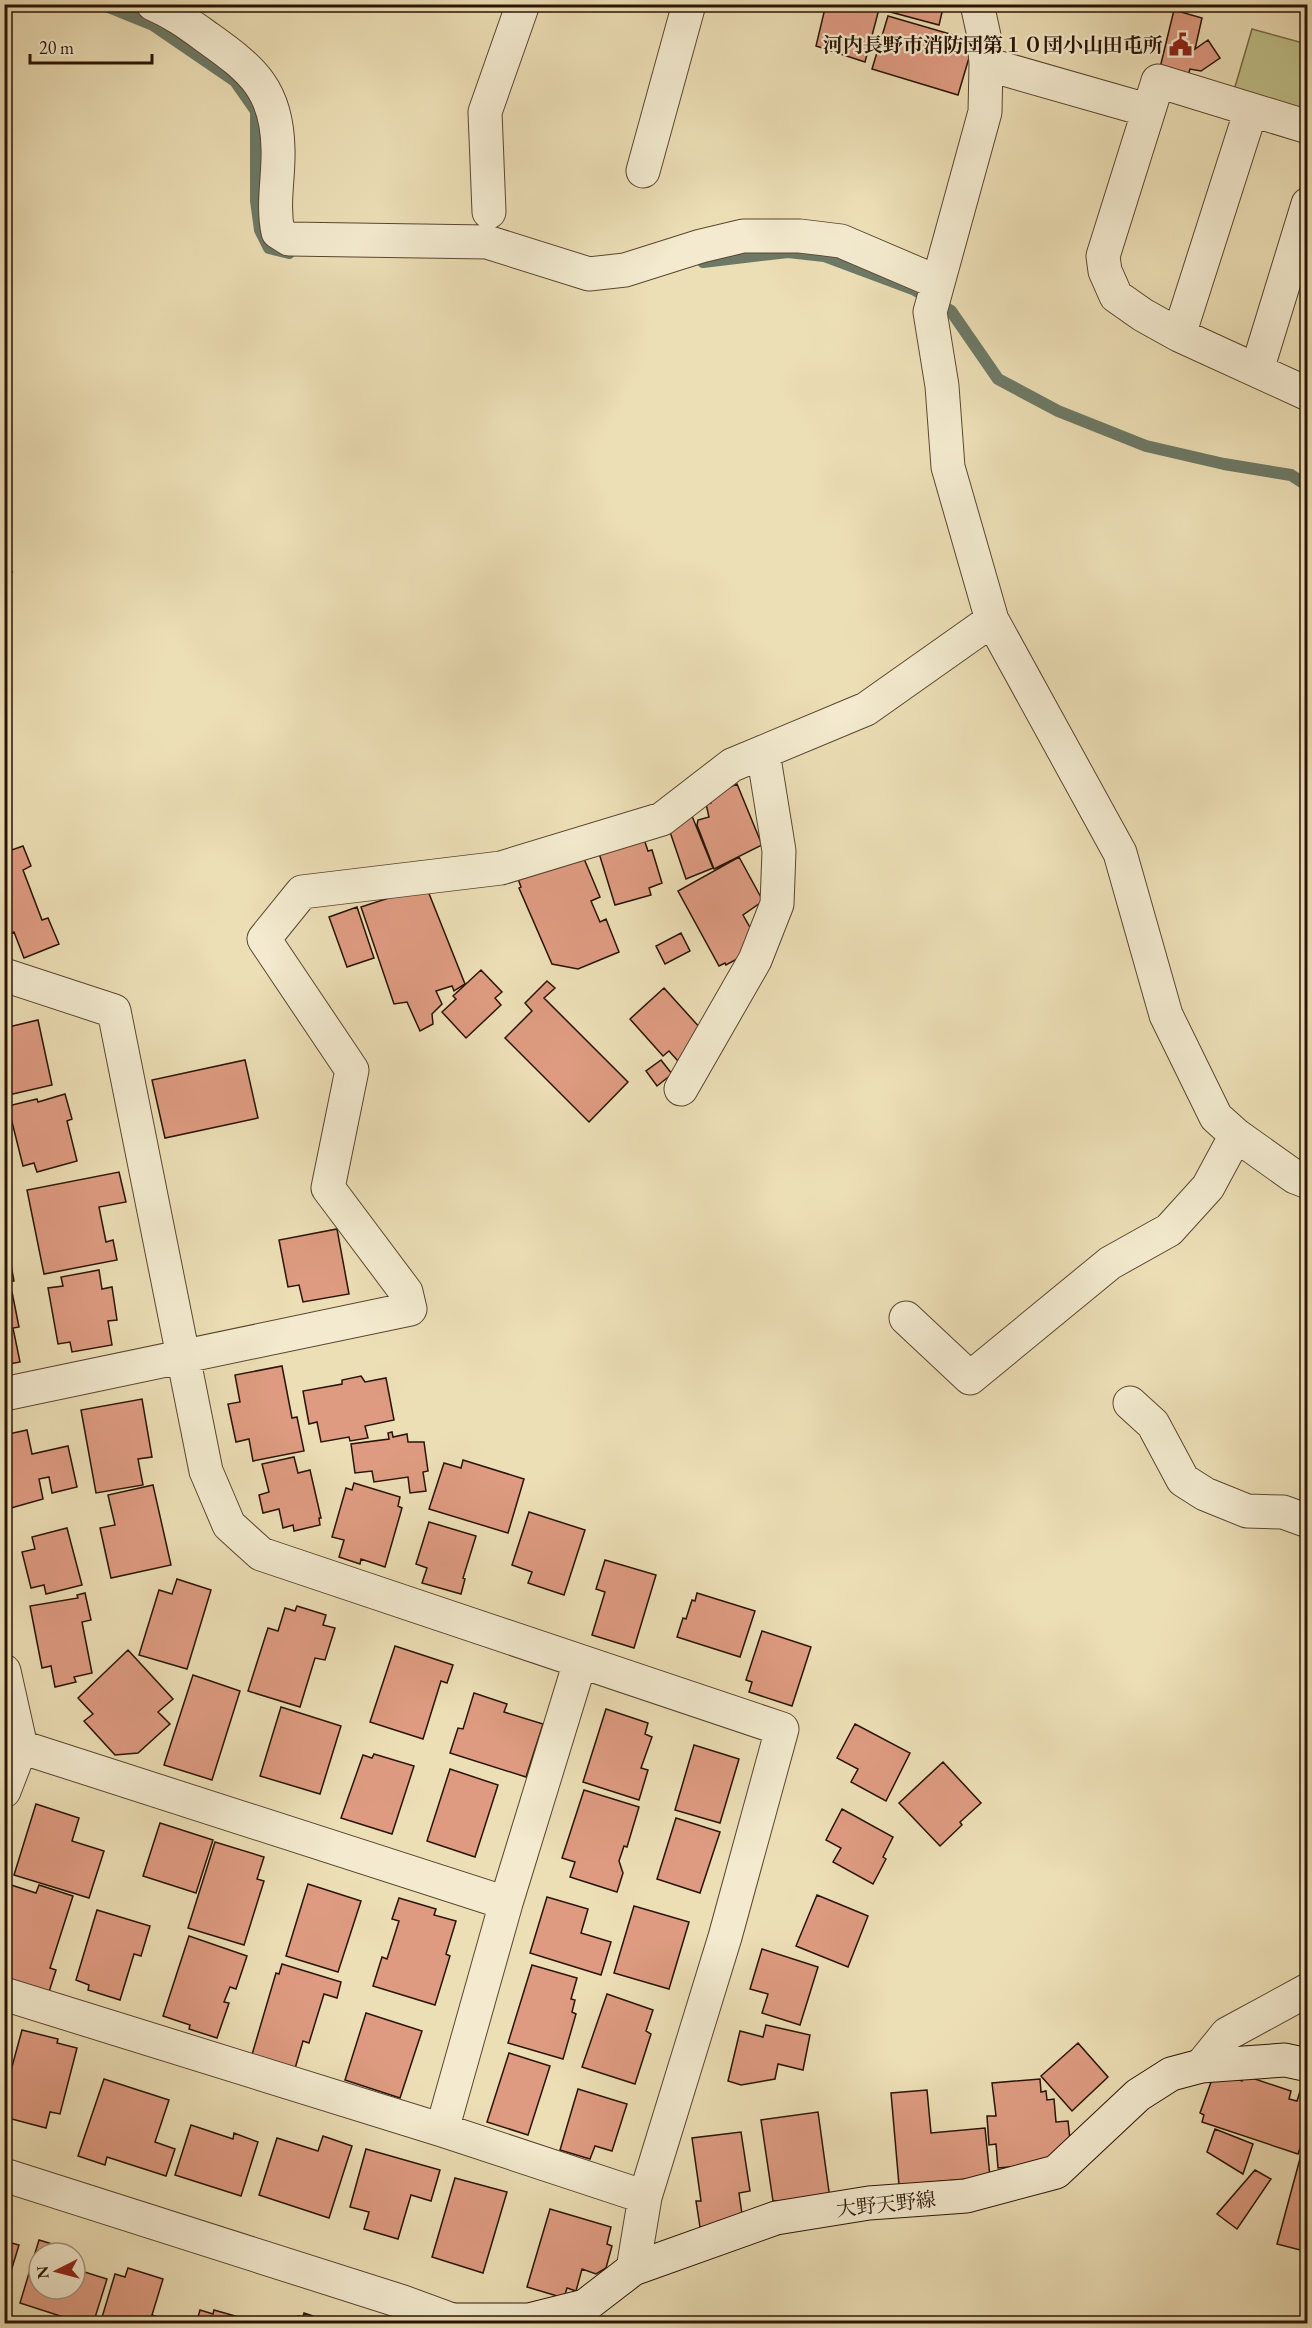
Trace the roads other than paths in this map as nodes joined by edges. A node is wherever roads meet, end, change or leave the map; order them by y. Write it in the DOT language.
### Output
graph roads {
  1 [pos="153,4"];
  2 [pos="523,4"];
  3 [pos="689,4"];
  4 [pos="977,4"];
  5 [pos="986,63"];
  6 [pos="1147,110"];
  7 [pos="1251,110"];
  8 [pos="1308,127"];
  9 [pos="644,171"];
  10 [pos="1308,204"];
  11 [pos="489,212"];
  12 [pos="934,296"];
  13 [pos="1179,335"];
  14 [pos="1257,370"];
  15 [pos="1308,394"];
  16 [pos="992,620"];
  17 [pos="763,752"];
  18 [pos="4,975"];
  19 [pos="681,1089"];
  20 [pos="1236,1135"];
  21 [pos="1308,1182"];
  22 [pos="906,1318"];
  23 [pos="183,1356"];
  24 [pos="4,1394"];
  25 [pos="1130,1403"];
  26 [pos="1308,1521"];
  27 [pos="580,1662"];
  28 [pos="4,1671"];
  29 [pos="21,1747"];
  30 [pos="4,1791"];
  31 [pos="506,1903"];
  32 [pos="1308,1990"];
  33 [pos="4,1994"];
  34 [pos="1308,2065"];
  35 [pos="1201,2066"];
  36 [pos="442,2130"];
  37 [pos="4,2175"];
  38 [pos="645,2198"];
  39 [pos="633,2269"];
  40 [pos="450,2322"];
  1 -- 12 [label="street"];
  2 -- 11 [label="street"];
  3 -- 9 [label="street"];
  4 -- 5 [label="street"];
  5 -- 6 [label="street"];
  5 -- 12 [label="street"];
  6 -- 7 [label="street"];
  6 -- 13 [label="street"];
  7 -- 8 [label="street"];
  7 -- 13 [label="street"];
  10 -- 14 [label="street"];
  12 -- 16 [label="street"];
  13 -- 14 [label="street"];
  14 -- 15 [label="street"];
  16 -- 17 [label="street"];
  16 -- 20 [label="street"];
  17 -- 19 [label="street"];
  17 -- 23 [label="street"];
  18 -- 23 [label="street"];
  20 -- 21 [label="street"];
  20 -- 22 [label="street"];
  23 -- 24 [label="street"];
  23 -- 27 [label="street"];
  25 -- 26 [label="street"];
  27 -- 31 [label="street"];
  27 -- 38 [label="street"];
  28 -- 29 [label="street"];
  29 -- 30 [label="street"];
  29 -- 31 [label="street"];
  31 -- 36 [label="street"];
  32 -- 35 [label="street"];
  33 -- 36 [label="street"];
  34 -- 35 [label="street, 大野天野線"];
  35 -- 39 [label="street, 大野天野線"];
  36 -- 38 [label="street"];
  37 -- 40 [label="street"];
  38 -- 39 [label="street"];
  39 -- 40 [label="street, 大野天野線"];
}
